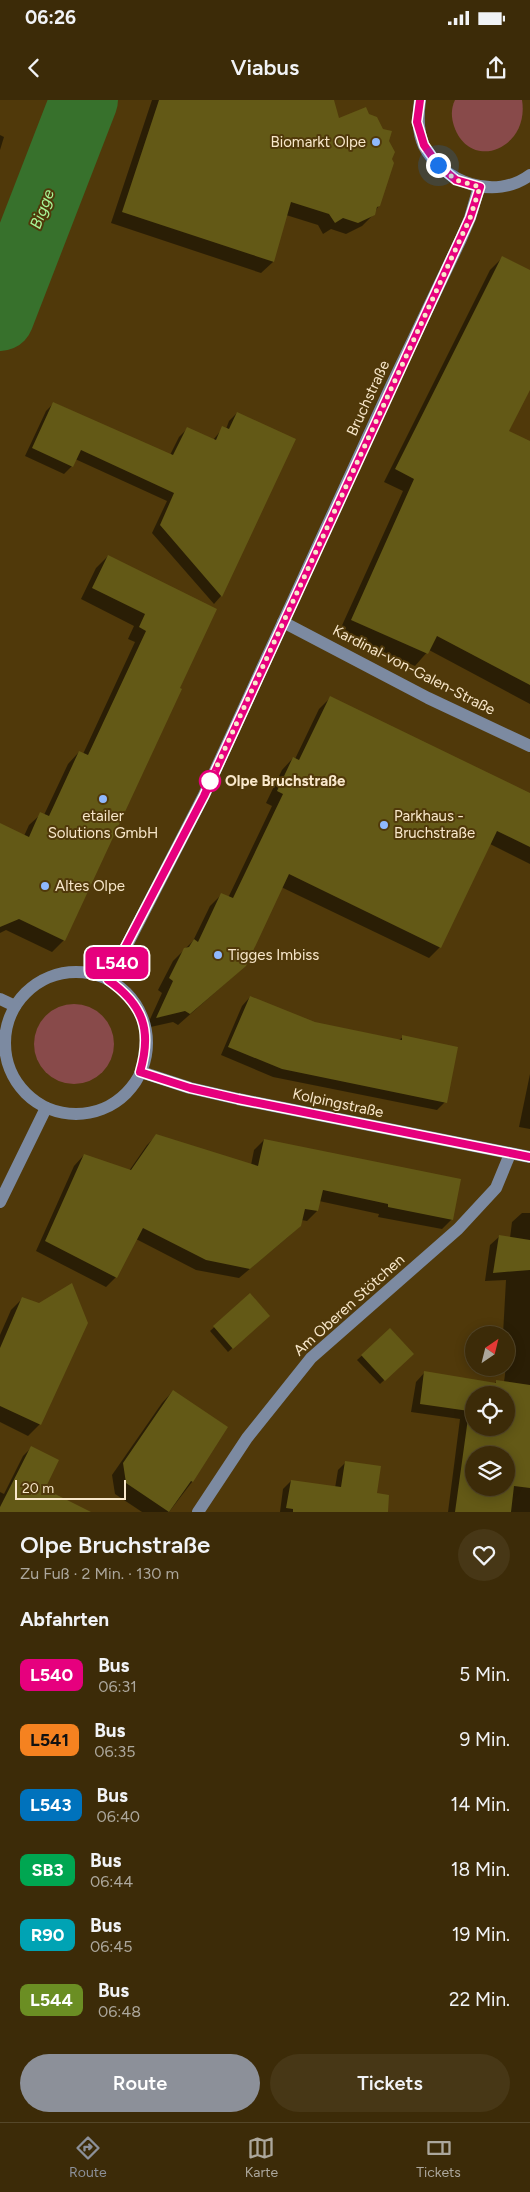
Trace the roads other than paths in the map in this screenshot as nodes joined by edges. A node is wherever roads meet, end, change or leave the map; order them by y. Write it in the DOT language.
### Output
graph roads {
  1 [pos="420,100"];
  2 [pos="530,175"];
  3 [pos="480,187"];
  4 [pos="283,622"];
  5 [pos="530,746"];
  6 [pos="108,980"];
  7 [pos="0,999"];
  8 [pos="14,1006"];
  9 [pos="140,1072"];
  10 [pos="46,1108"];
  11 [pos="510,1154"];
  12 [pos="530,1157"];
  13 [pos="0,1202"];
  14 [pos="198,1512"];
  1 -- 3 [label="street"];
  2 -- 3 [label="street"];
  3 -- 4 [label="street, Bruchstraße"];
  4 -- 5 [label="street, Kardinal-von-Galen-Straße"];
  4 -- 6 [label="street, Bruchstraße"];
  6 -- 8 [label="street"];
  6 -- 9 [label="street"];
  7 -- 8 [label="street"];
  8 -- 10 [label="street"];
  9 -- 10 [label="street"];
  9 -- 11 [label="street, Kolpingstraße"];
  10 -- 13 [label="street"];
  11 -- 12 [label="street, Kolpingstraße"];
  11 -- 14 [label="street, Am Oberen Stötchen"];
}
